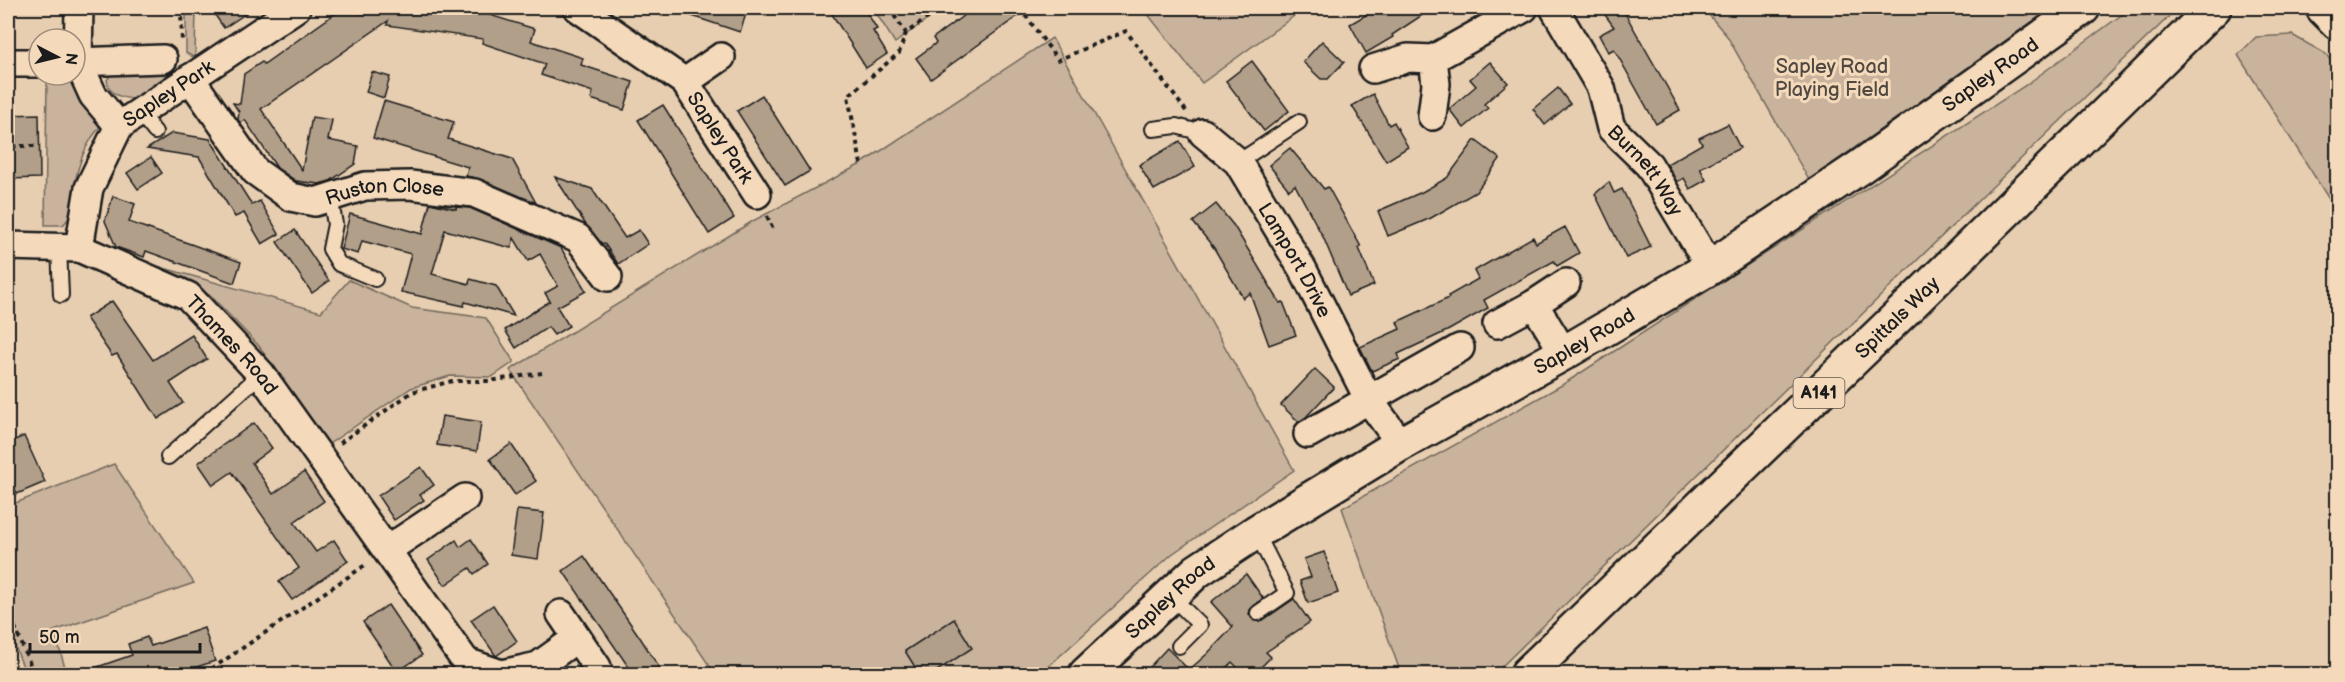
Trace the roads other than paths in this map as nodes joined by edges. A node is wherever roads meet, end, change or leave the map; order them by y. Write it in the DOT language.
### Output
graph roads {
  1 [pos="78,8"];
  2 [pos="296,8"];
  3 [pos="578,8"];
  4 [pos="1524,8"];
  5 [pos="1554,8"];
  6 [pos="2083,8"];
  7 [pos="2214,8"];
  8 [pos="2323,8"];
  9 [pos="2337,23"];
  10 [pos="78,27"];
  11 [pos="721,57"];
  12 [pos="163,59"];
  13 [pos="1433,59"];
  14 [pos="87,62"];
  15 [pos="8,63"];
  16 [pos="27,63"];
  17 [pos="1373,69"];
  18 [pos="190,78"];
  19 [pos="685,82"];
  20 [pos="87,83"];
  21 [pos="1432,116"];
  22 [pos="1299,122"];
  23 [pos="138,123"];
  24 [pos="1153,129"];
  25 [pos="1203,133"];
  26 [pos="1238,162"];
  27 [pos="757,194"];
  28 [pos="330,198"];
  29 [pos="8,246"];
  30 [pos="69,247"];
  31 [pos="1708,269"];
  32 [pos="608,277"];
  33 [pos="375,279"];
  34 [pos="1566,283"];
  35 [pos="61,296"];
  36 [pos="1534,304"];
  37 [pos="1497,324"];
  38 [pos="1460,348"];
  39 [pos="1564,353"];
  40 [pos="261,374"];
  41 [pos="1369,400"];
  42 [pos="1308,434"];
  43 [pos="1399,445"];
  44 [pos="168,457"];
  45 [pos="465,498"];
  46 [pos="1256,532"];
  47 [pos="387,550"];
  48 [pos="1171,596"];
  49 [pos="1258,613"];
  50 [pos="561,615"];
  51 [pos="577,638"];
  52 [pos="1179,646"];
  53 [pos="597,666"];
  54 [pos="457,668"];
  55 [pos="1088,674"];
  56 [pos="501,675"];
  57 [pos="1527,675"];
  1 -- 10 [label="street"];
  2 -- 18 [label="street, Sapley Park"];
  3 -- 19 [label="street, Sapley Park"];
  4 -- 13 [label="street"];
  5 -- 31 [label="street, Burnett Way"];
  6 -- 31 [label="main road, Sapley Road"];
  7 -- 57 [label="main road, Spittals Way / A141"];
  8 -- 9 [label="main road"];
  11 -- 19 [label="street, Sapley Park"];
  12 -- 14 [label="street"];
  13 -- 17 [label="street"];
  13 -- 21 [label="street"];
  15 -- 16 [label="street"];
  18 -- 23 [label="street, Sapley Park"];
  18 -- 28 [label="street, Ruston Close"];
  19 -- 27 [label="street, Sapley Park"];
  20 -- 23 [label="street"];
  22 -- 26 [label="lane"];
  23 -- 30 [label="street, Sapley Park"];
  24 -- 25 [label="lane"];
  25 -- 26 [label="street, Lamport Drive"];
  26 -- 41 [label="street, Lamport Drive"];
  28 -- 32 [label="street, Ruston Close"];
  28 -- 33 [label="lane"];
  29 -- 30 [label="street, Thames Road"];
  30 -- 35 [label="lane"];
  30 -- 40 [label="street, Thames Road"];
  31 -- 39 [label="main road, Sapley Road"];
  34 -- 36 [label="street"];
  36 -- 37 [label="street"];
  36 -- 39 [label="street"];
  38 -- 41 [label="street"];
  39 -- 43 [label="main road, Sapley Road"];
  40 -- 44 [label="lane"];
  40 -- 47 [label="street, Thames Road"];
  41 -- 42 [label="street"];
  41 -- 43 [label="street, Lamport Drive"];
  43 -- 46 [label="main road, Sapley Road"];
  45 -- 47 [label="street"];
  46 -- 48 [label="main road, Sapley Road"];
  46 -- 49 [label="lane"];
  47 -- 54 [label="street, Thames Road"];
  48 -- 52 [label="lane"];
  48 -- 55 [label="main road, Sapley Road"];
  50 -- 51 [label="street"];
  51 -- 53 [label="street"];
  51 -- 56 [label="street, Thames Road"];
  54 -- 56 [label="street, Thames Road"];
}
